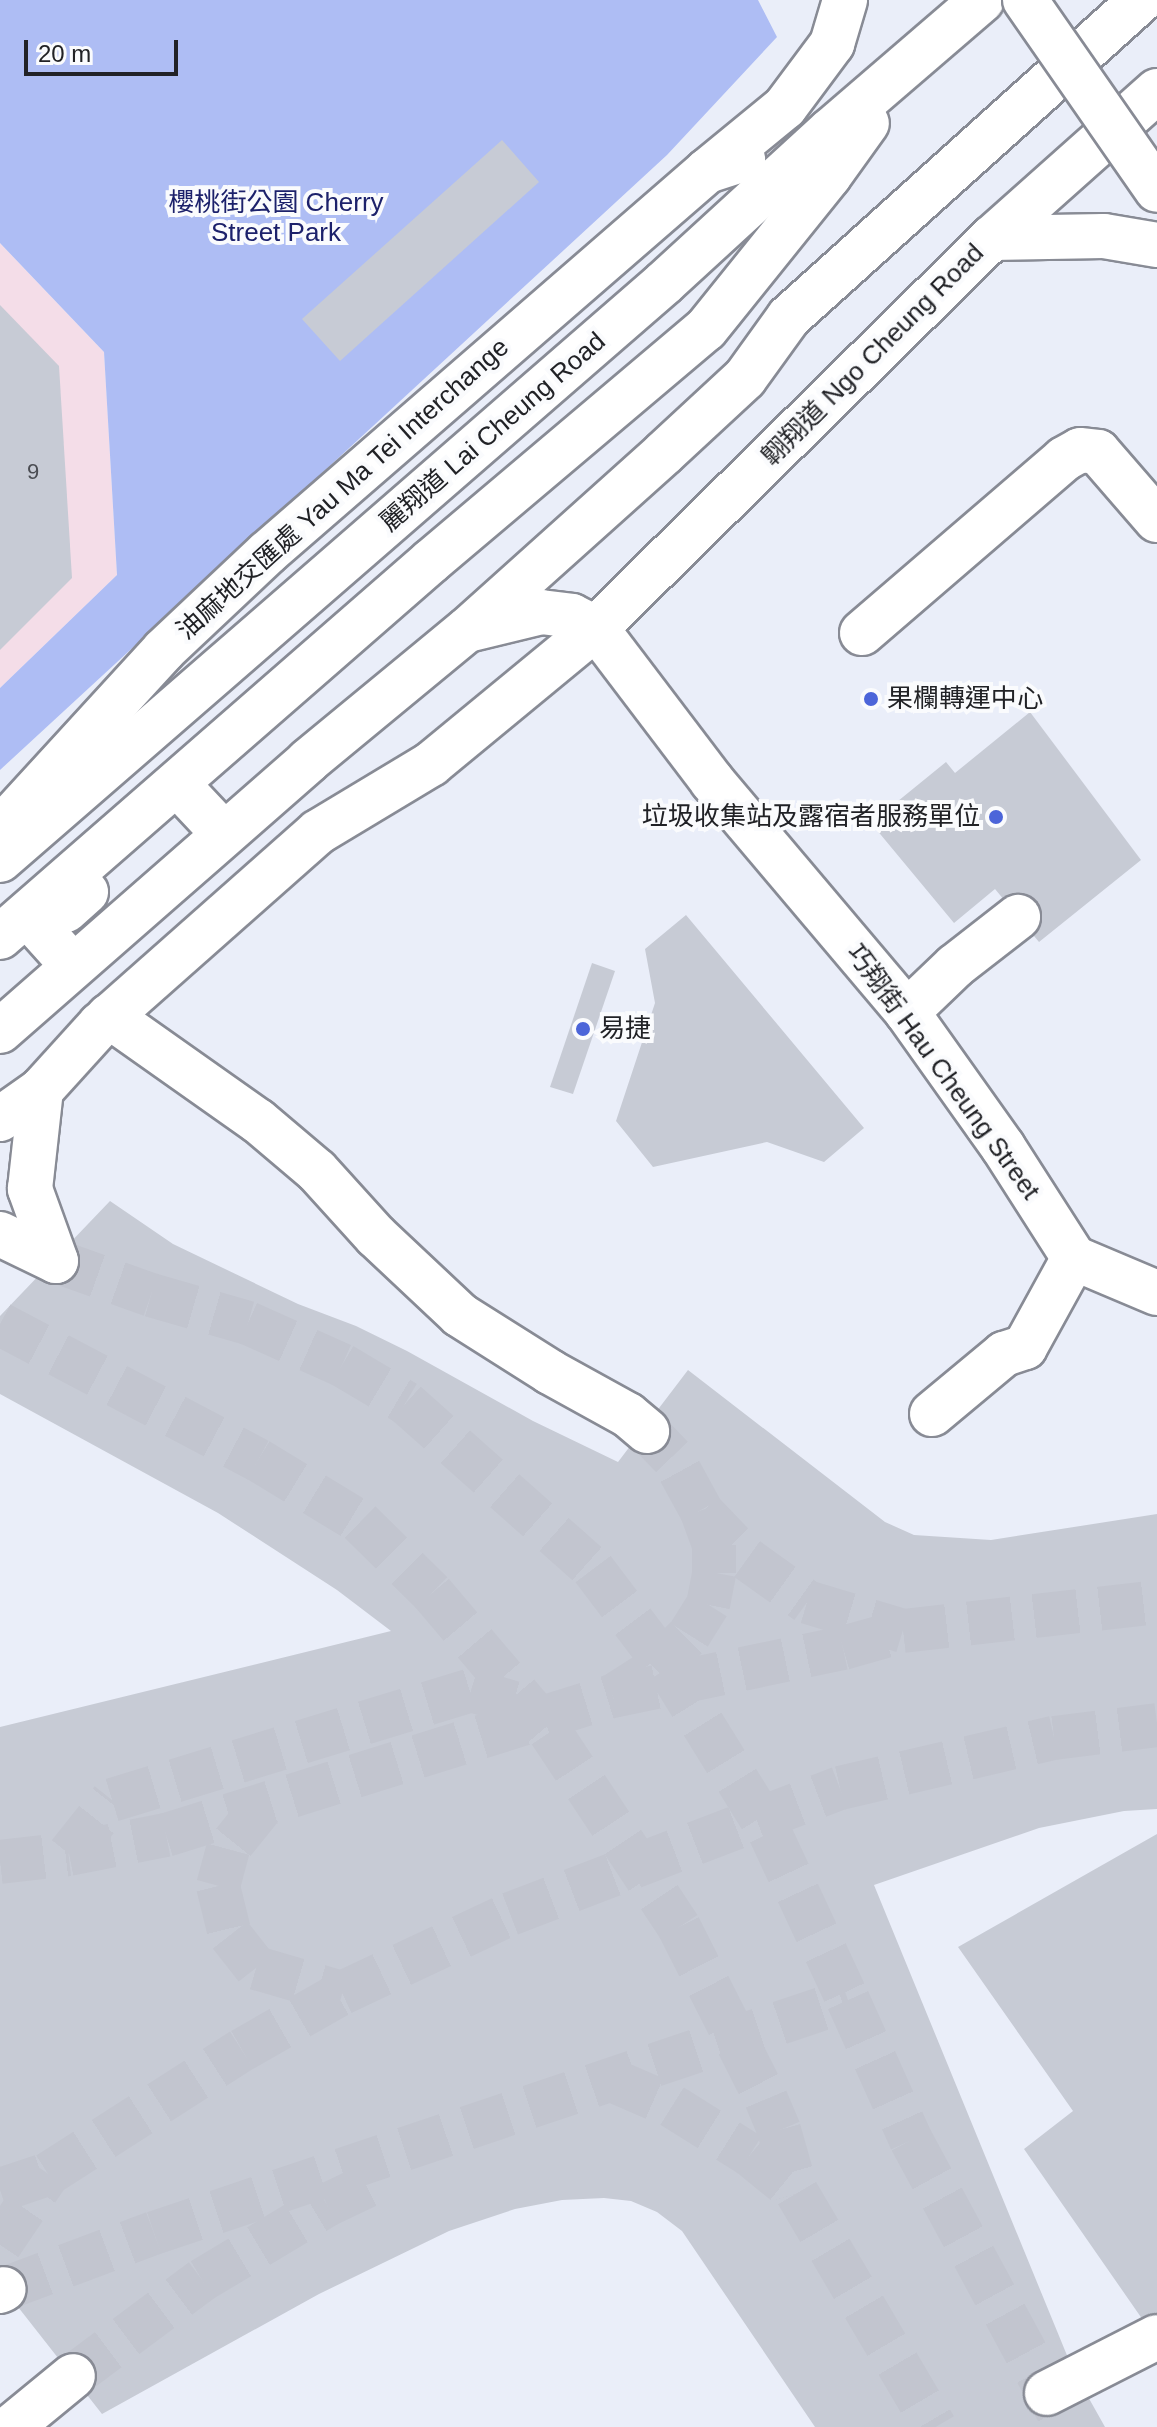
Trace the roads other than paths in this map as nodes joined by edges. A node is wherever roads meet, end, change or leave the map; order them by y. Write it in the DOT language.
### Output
graph roads {
  1 [pos="845,0"];
  2 [pos="982,0"];
  3 [pos="1025,0"];
  4 [pos="1141,0"];
  5 [pos="909,63"];
  6 [pos="1157,91"];
  7 [pos="831,130"];
  8 [pos="707,171"];
  9 [pos="1157,190"];
  10 [pos="992,238"];
  11 [pos="1157,245"];
  12 [pos="789,317"];
  13 [pos="706,329"];
  14 [pos="1157,520"];
  15 [pos="596,628"];
  16 [pos="468,629"];
  17 [pos="862,633"];
  18 [pos="178,785"];
  19 [pos="224,834"];
  20 [pos="3,848"];
  21 [pos="45,914"];
  22 [pos="1018,917"];
  23 [pos="73,966"];
  24 [pos="907,1012"];
  25 [pos="109,1016"];
  26 [pos="0,1031"];
  27 [pos="41,1090"];
  28 [pos="0,1119"];
  29 [pos="0,1234"];
  30 [pos="1074,1258"];
  31 [pos="1157,1293"];
  32 [pos="932,1414"];
  33 [pos="647,1431"];
  34 [pos="1157,2337"];
  35 [pos="73,2376"];
  36 [pos="1047,2393"];
  37 [pos="11,2427"];
  1 -- 8 [label="main road, 油麻地交匯處 Yau Ma Tei Interchange"];
  2 -- 5 [label="main road, 麗翔道 Lai Cheung Road"];
  3 -- 9 [label="main road, bridge"];
  4 -- 12 [label="main road"];
  5 -- 7 [label="main road, 麗翔道 Lai Cheung Road"];
  5 -- 13 [label="main road"];
  6 -- 10 [label="main road, 翺翔道 Ngo Cheung Road"];
  7 -- 8 [label="main road"];
  7 -- 20 [label="main road, 麗翔道 Lai Cheung Road"];
  8 -- 20 [label="main road, 油麻地交匯處 Yau Ma Tei Interchange"];
  10 -- 11 [label="main road"];
  10 -- 15 [label="main road, 翺翔道 Ngo Cheung Road"];
  12 -- 13 [label="main road"];
  12 -- 16 [label="main road"];
  13 -- 21 [label="main road"];
  14 -- 17 [label="main road"];
  15 -- 16 [label="main road"];
  15 -- 24 [label="main road, 巧翔街 Hau Cheung Street"];
  15 -- 25 [label="main road"];
  16 -- 19 [label="main road"];
  18 -- 19 [label="main road"];
  19 -- 23 [label="main road"];
  21 -- 23 [label="main road"];
  22 -- 24 [label="main road"];
  23 -- 26 [label="main road"];
  24 -- 30 [label="main road, 巧翔街 Hau Cheung Street"];
  25 -- 27 [label="main road"];
  25 -- 33 [label="main road"];
  27 -- 28 [label="main road"];
  27 -- 29 [label="main road"];
  30 -- 31 [label="main road"];
  30 -- 32 [label="main road"];
  34 -- 36 [label="main road"];
  35 -- 37 [label="main road"];
}
